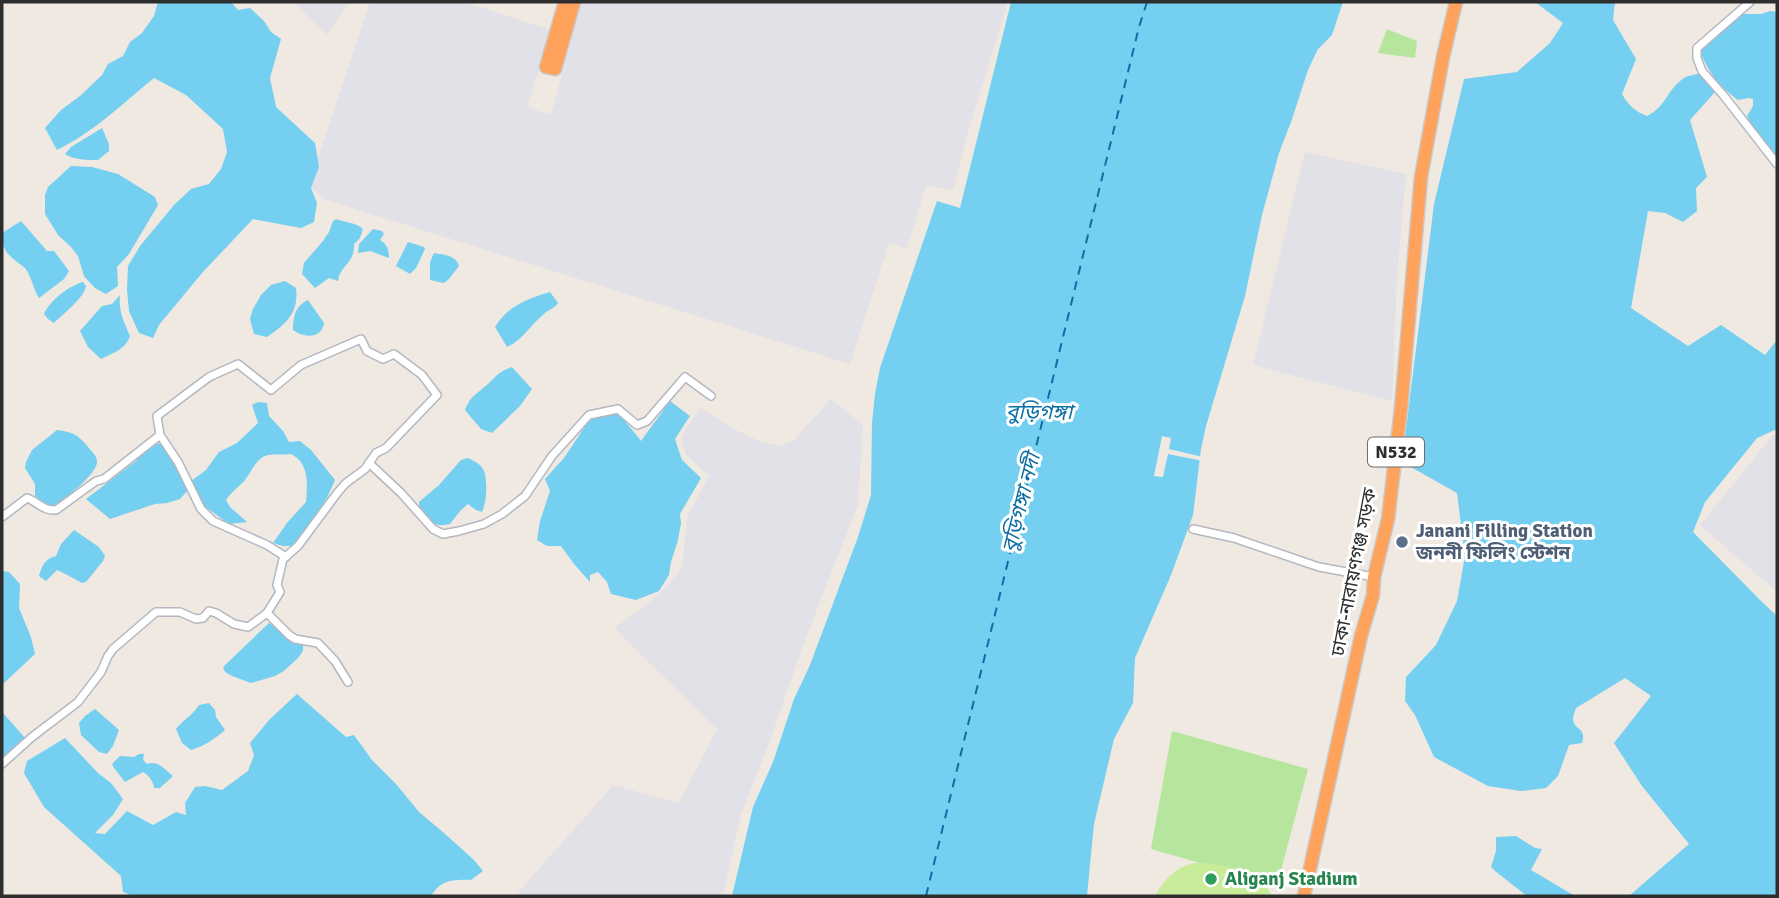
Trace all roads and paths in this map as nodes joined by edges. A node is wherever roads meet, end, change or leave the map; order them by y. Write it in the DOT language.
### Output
graph roads {
  1 [pos="565,2"];
  2 [pos="574,2"];
  3 [pos="1456,2"];
  4 [pos="1750,2"];
  5 [pos="1777,164"];
  6 [pos="711,396"];
  7 [pos="160,435"];
  8 [pos="369,463"];
  9 [pos="2,517"];
  10 [pos="1193,529"];
  11 [pos="286,557"];
  12 [pos="1374,577"];
  13 [pos="267,613"];
  14 [pos="348,682"];
  15 [pos="2,764"];
  16 [pos="1304,896"];
  1 -- 2 [label="highway"];
  3 -- 12 [label="highway, ঢাকা-নারায়ণগঞ্জ সড়ক / N532"];
  4 -- 5 [label="street"];
  6 -- 8 [label="street"];
  7 -- 8 [label="street"];
  7 -- 9 [label="street"];
  7 -- 11 [label="street"];
  8 -- 11 [label="street"];
  10 -- 12 [label="street"];
  11 -- 13 [label="street"];
  12 -- 16 [label="highway, ঢাকা-নারায়ণগঞ্জ সড়ক / N532"];
  13 -- 14 [label="street"];
  13 -- 15 [label="street"];
}
